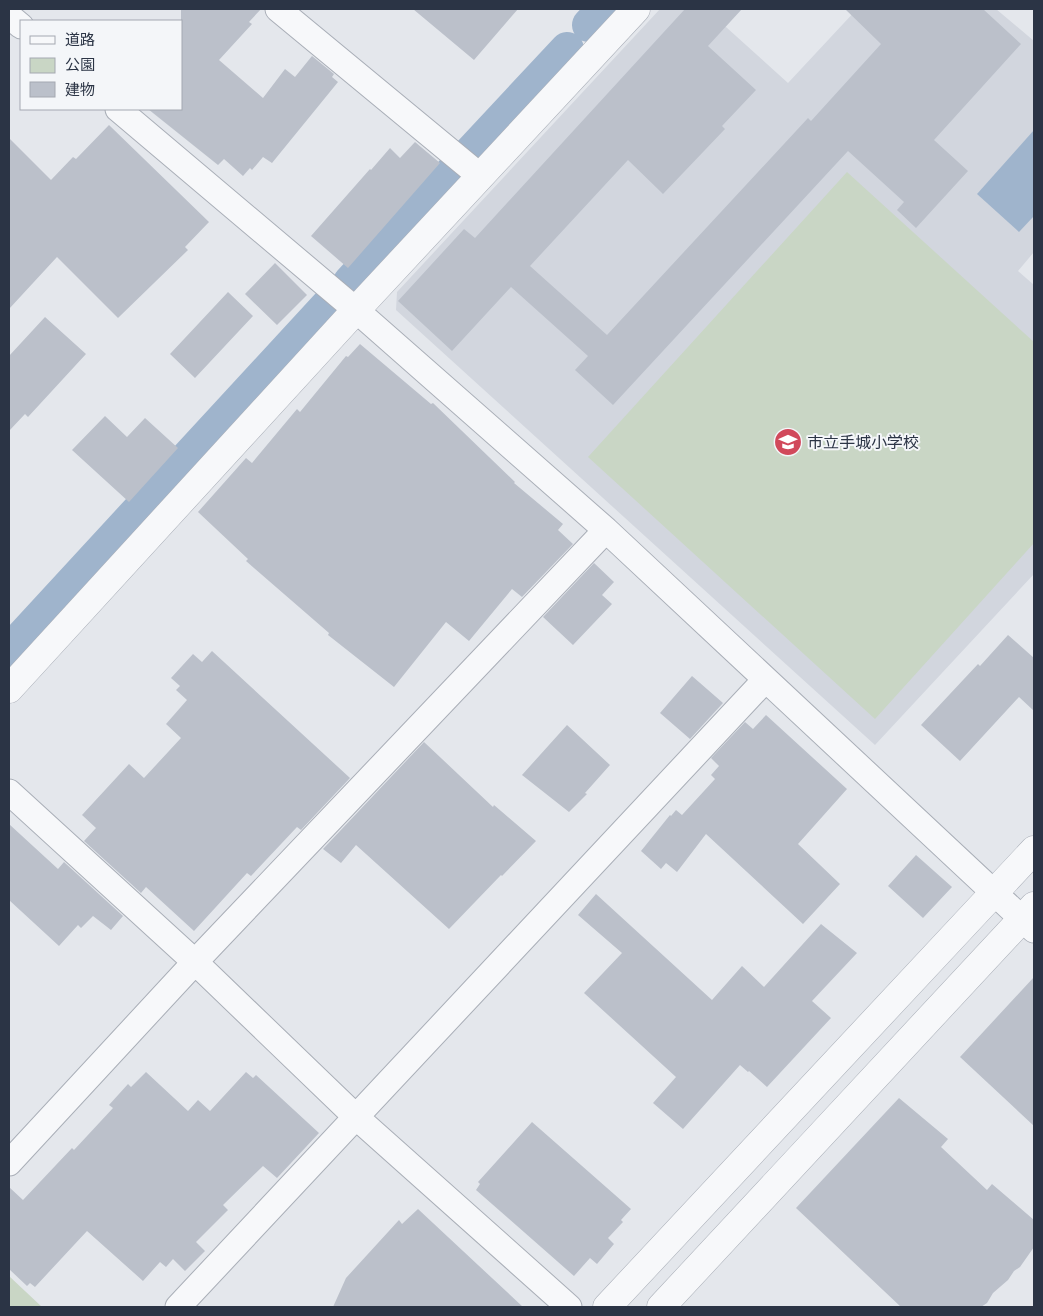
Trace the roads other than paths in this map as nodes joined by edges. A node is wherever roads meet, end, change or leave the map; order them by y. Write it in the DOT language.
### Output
graph roads {
  1 [pos="278,9"];
  2 [pos="636,9"];
  3 [pos="9,16"];
  4 [pos="20,25"];
  5 [pos="119,110"];
  6 [pos="480,176"];
  7 [pos="356,310"];
  8 [pos="606,530"];
  9 [pos="765,680"];
  10 [pos="9,689"];
  11 [pos="9,792"];
  12 [pos="1034,850"];
  13 [pos="994,893"];
  14 [pos="1030,918"];
  15 [pos="195,962"];
  16 [pos="356,1117"];
  17 [pos="9,1163"];
  18 [pos="178,1307"];
  19 [pos="569,1307"];
  20 [pos="607,1307"];
  21 [pos="661,1307"];
  1 -- 6 [label="street"];
  2 -- 6 [label="street"];
  3 -- 4 [label="street"];
  5 -- 7 [label="street"];
  6 -- 7 [label="street"];
  7 -- 8 [label="street"];
  7 -- 10 [label="street"];
  8 -- 9 [label="street"];
  8 -- 15 [label="street"];
  9 -- 13 [label="street"];
  9 -- 16 [label="street"];
  11 -- 15 [label="street"];
  12 -- 13 [label="street"];
  13 -- 14 [label="street"];
  13 -- 20 [label="street"];
  14 -- 21 [label="street"];
  15 -- 16 [label="street"];
  15 -- 17 [label="street"];
  16 -- 18 [label="street"];
  16 -- 19 [label="street"];
}
